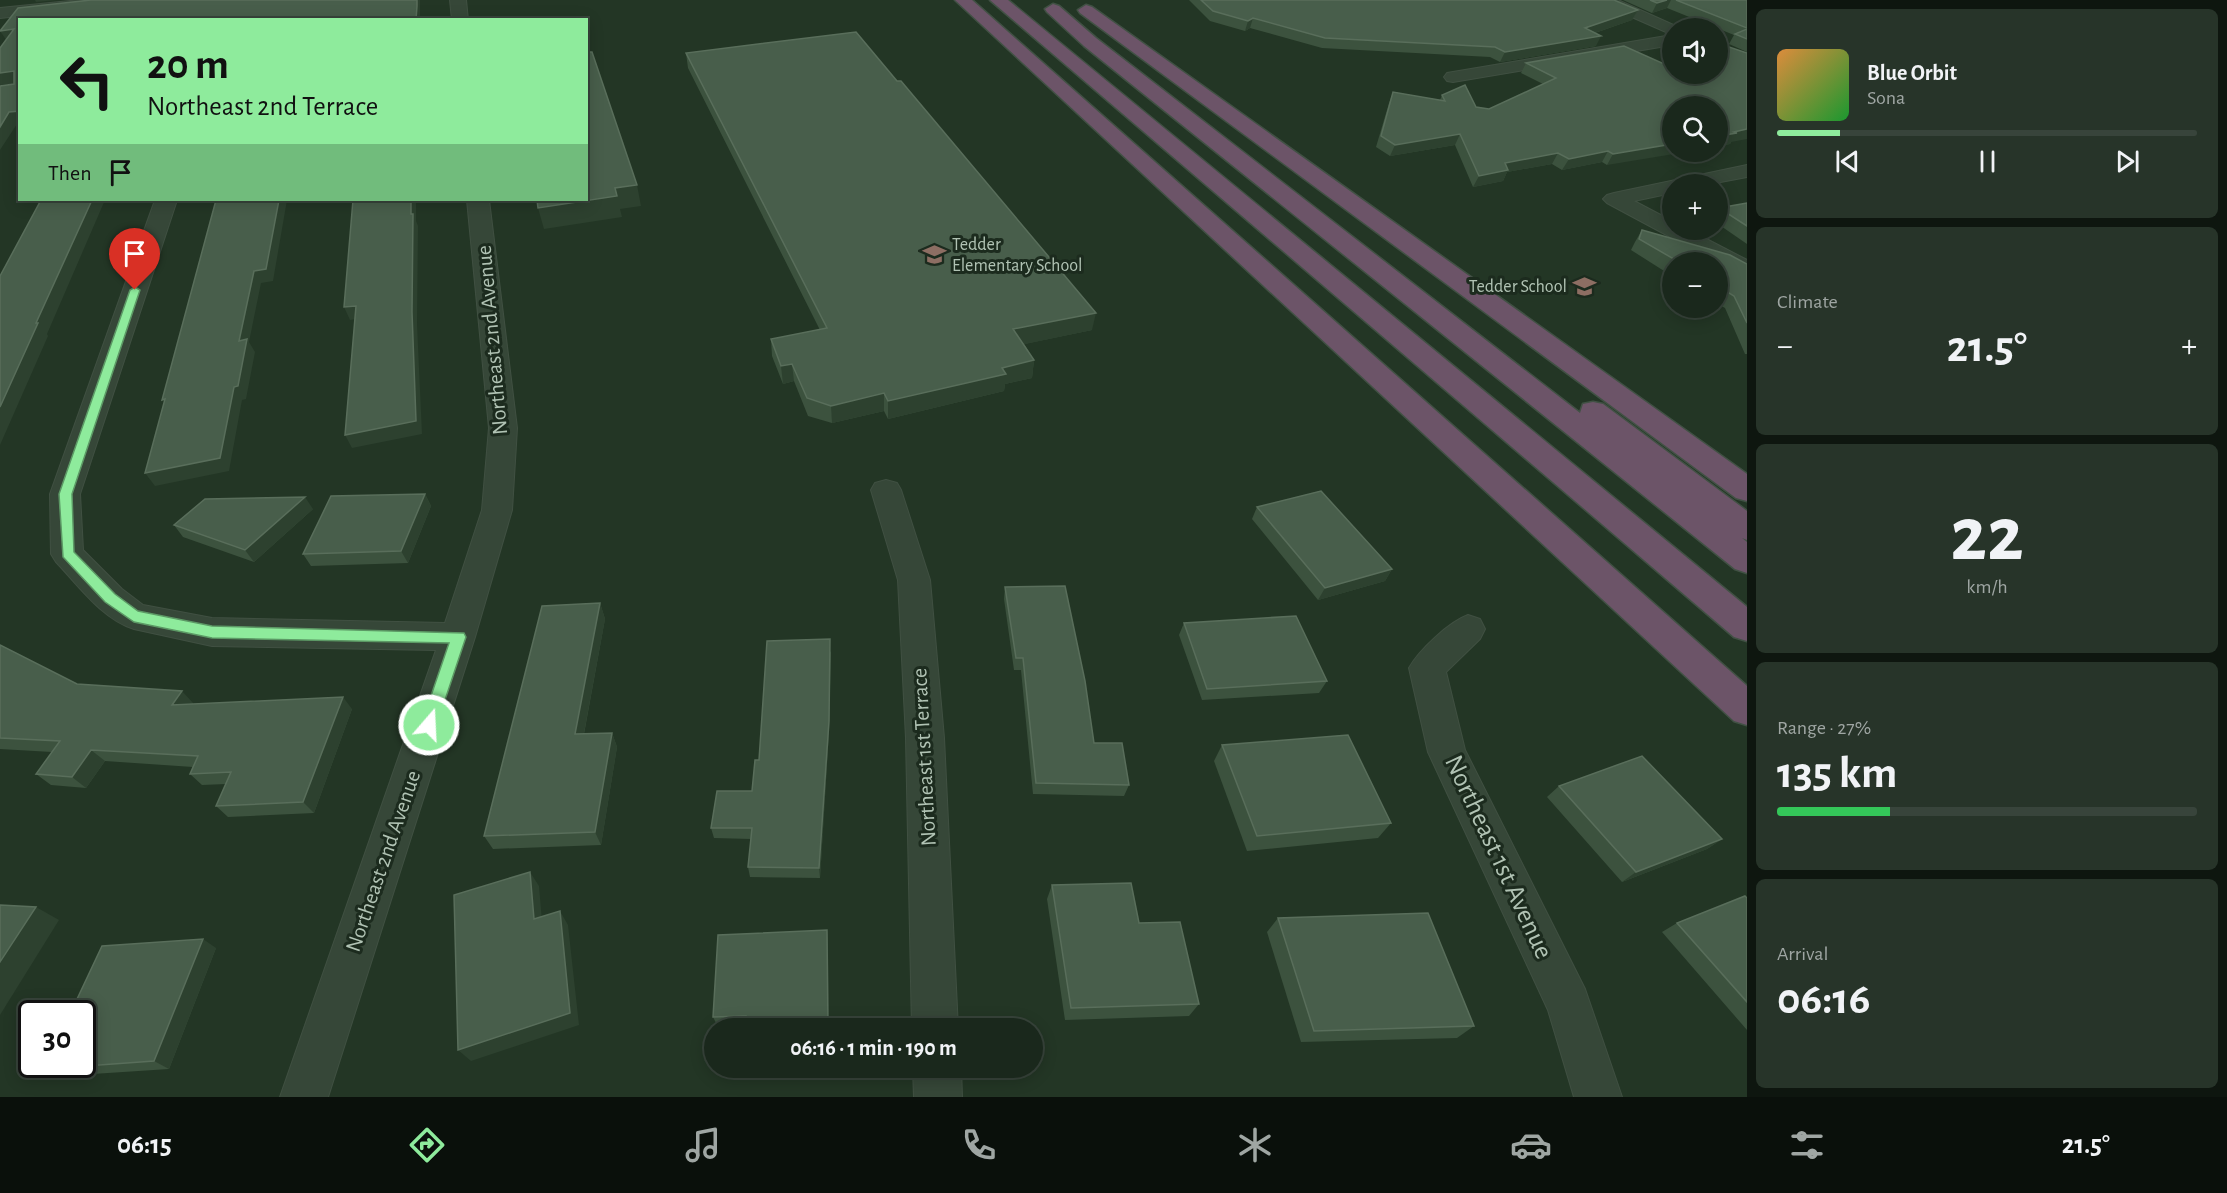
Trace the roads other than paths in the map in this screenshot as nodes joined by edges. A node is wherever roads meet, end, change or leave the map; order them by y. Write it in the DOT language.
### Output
graph roads {
  1 [pos="124,0"];
  2 [pos="458,0"];
  3 [pos="945,0"];
  4 [pos="963,0"];
  5 [pos="998,0"];
  6 [pos="1605,0"];
  7 [pos="1056,3"];
  8 [pos="1093,10"];
  9 [pos="0,13"];
  10 [pos="460,18"];
  11 [pos="1662,25"];
  12 [pos="1662,42"];
  13 [pos="1030,61"];
  14 [pos="1453,77"];
  15 [pos="1747,171"];
  16 [pos="1728,175"];
  17 [pos="1662,189"];
  18 [pos="166,201"];
  19 [pos="478,201"];
  20 [pos="1662,224"];
  21 [pos="1692,240"];
  22 [pos="1747,269"];
  23 [pos="886,490"];
  24 [pos="1747,490"];
  25 [pos="1747,528"];
  26 [pos="1747,560"];
  27 [pos="1747,627"];
  28 [pos="1468,629"];
  29 [pos="458,637"];
  30 [pos="1747,709"];
  31 [pos="935,1018"];
  32 [pos="937,1078"];
  33 [pos="304,1097"];
  34 [pos="938,1097"];
  35 [pos="1598,1097"];
  1 -- 9 [label="street"];
  2 -- 10 [label="street"];
  3 -- 13 [label="highway"];
  4 -- 13 [label="highway"];
  5 -- 27 [label="highway"];
  6 -- 11 [label="street"];
  7 -- 8 [label="highway"];
  7 -- 25 [label="highway"];
  7 -- 26 [label="highway"];
  8 -- 24 [label="highway"];
  12 -- 14 [label="street"];
  13 -- 30 [label="highway"];
  15 -- 16 [label="street"];
  17 -- 20 [label="street"];
  18 -- 29 [label="street"];
  19 -- 29 [label="street, Northeast 2nd Avenue"];
  21 -- 22 [label="street"];
  23 -- 31 [label="street, Northeast 1st Terrace"];
  28 -- 35 [label="street, Northeast 1st Avenue"];
  29 -- 33 [label="street, Northeast 2nd Avenue"];
  32 -- 34 [label="street"];
}
